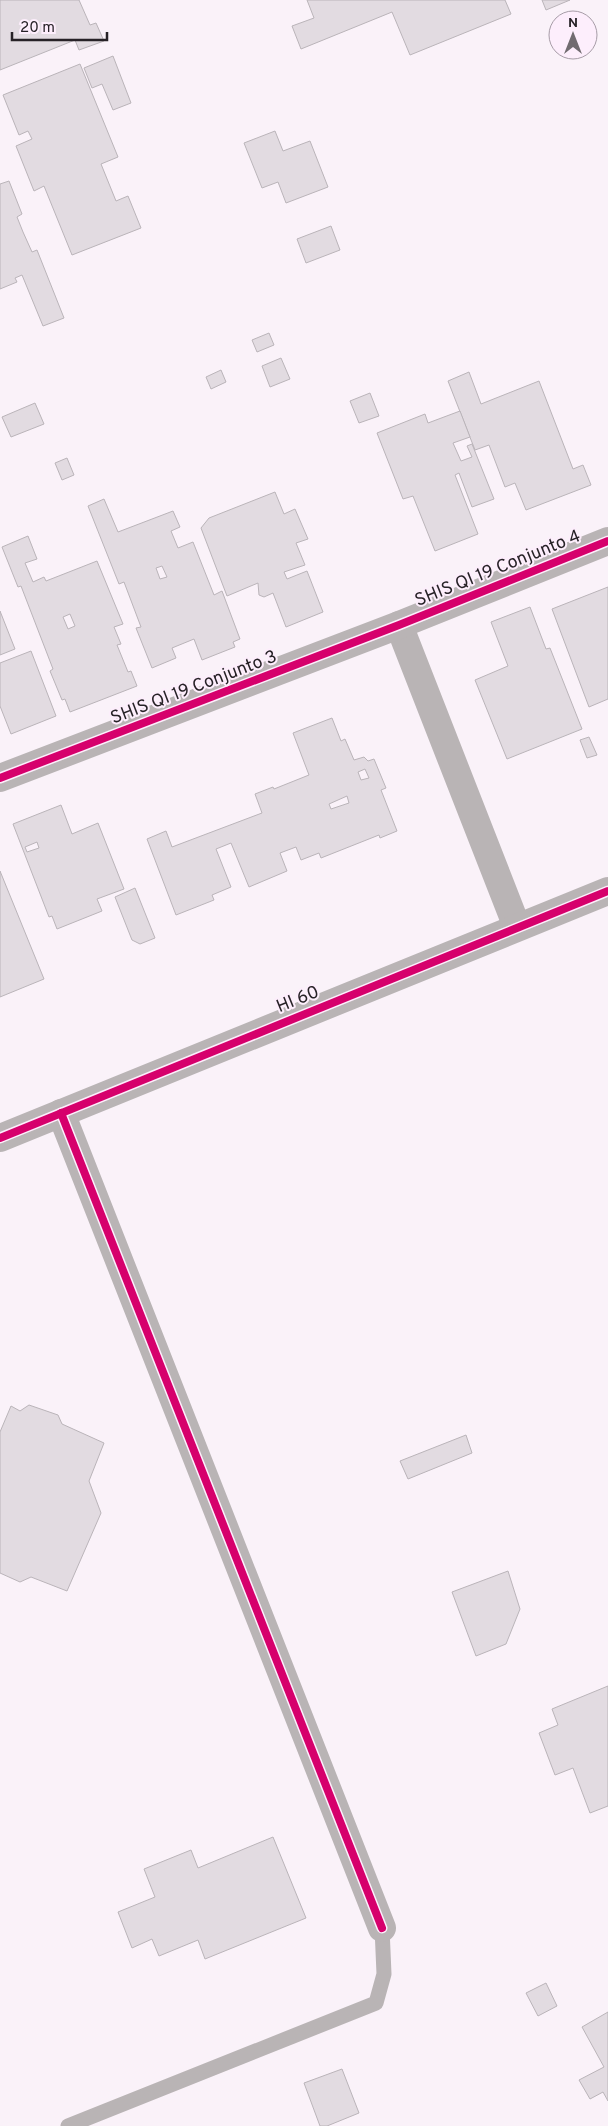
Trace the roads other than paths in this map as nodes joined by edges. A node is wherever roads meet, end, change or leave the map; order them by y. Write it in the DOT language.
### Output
graph roads {
  1 [pos="608,541"];
  2 [pos="399,624"];
  3 [pos="0,778"];
  4 [pos="608,891"];
  5 [pos="517,927"];
  6 [pos="60,1113"];
  7 [pos="0,1138"];
  8 [pos="382,1928"];
  9 [pos="68,2126"];
  1 -- 2 [label="street, SHIS QI 19 Conjunto 4"];
  2 -- 3 [label="street, SHIS QI 19 Conjunto 3"];
  2 -- 5 [label="street"];
  4 -- 5 [label="street, HI 60"];
  5 -- 6 [label="street, HI 60"];
  6 -- 7 [label="street, HI 60"];
  6 -- 8 [label="street"];
  8 -- 9 [label="lane"];
}
